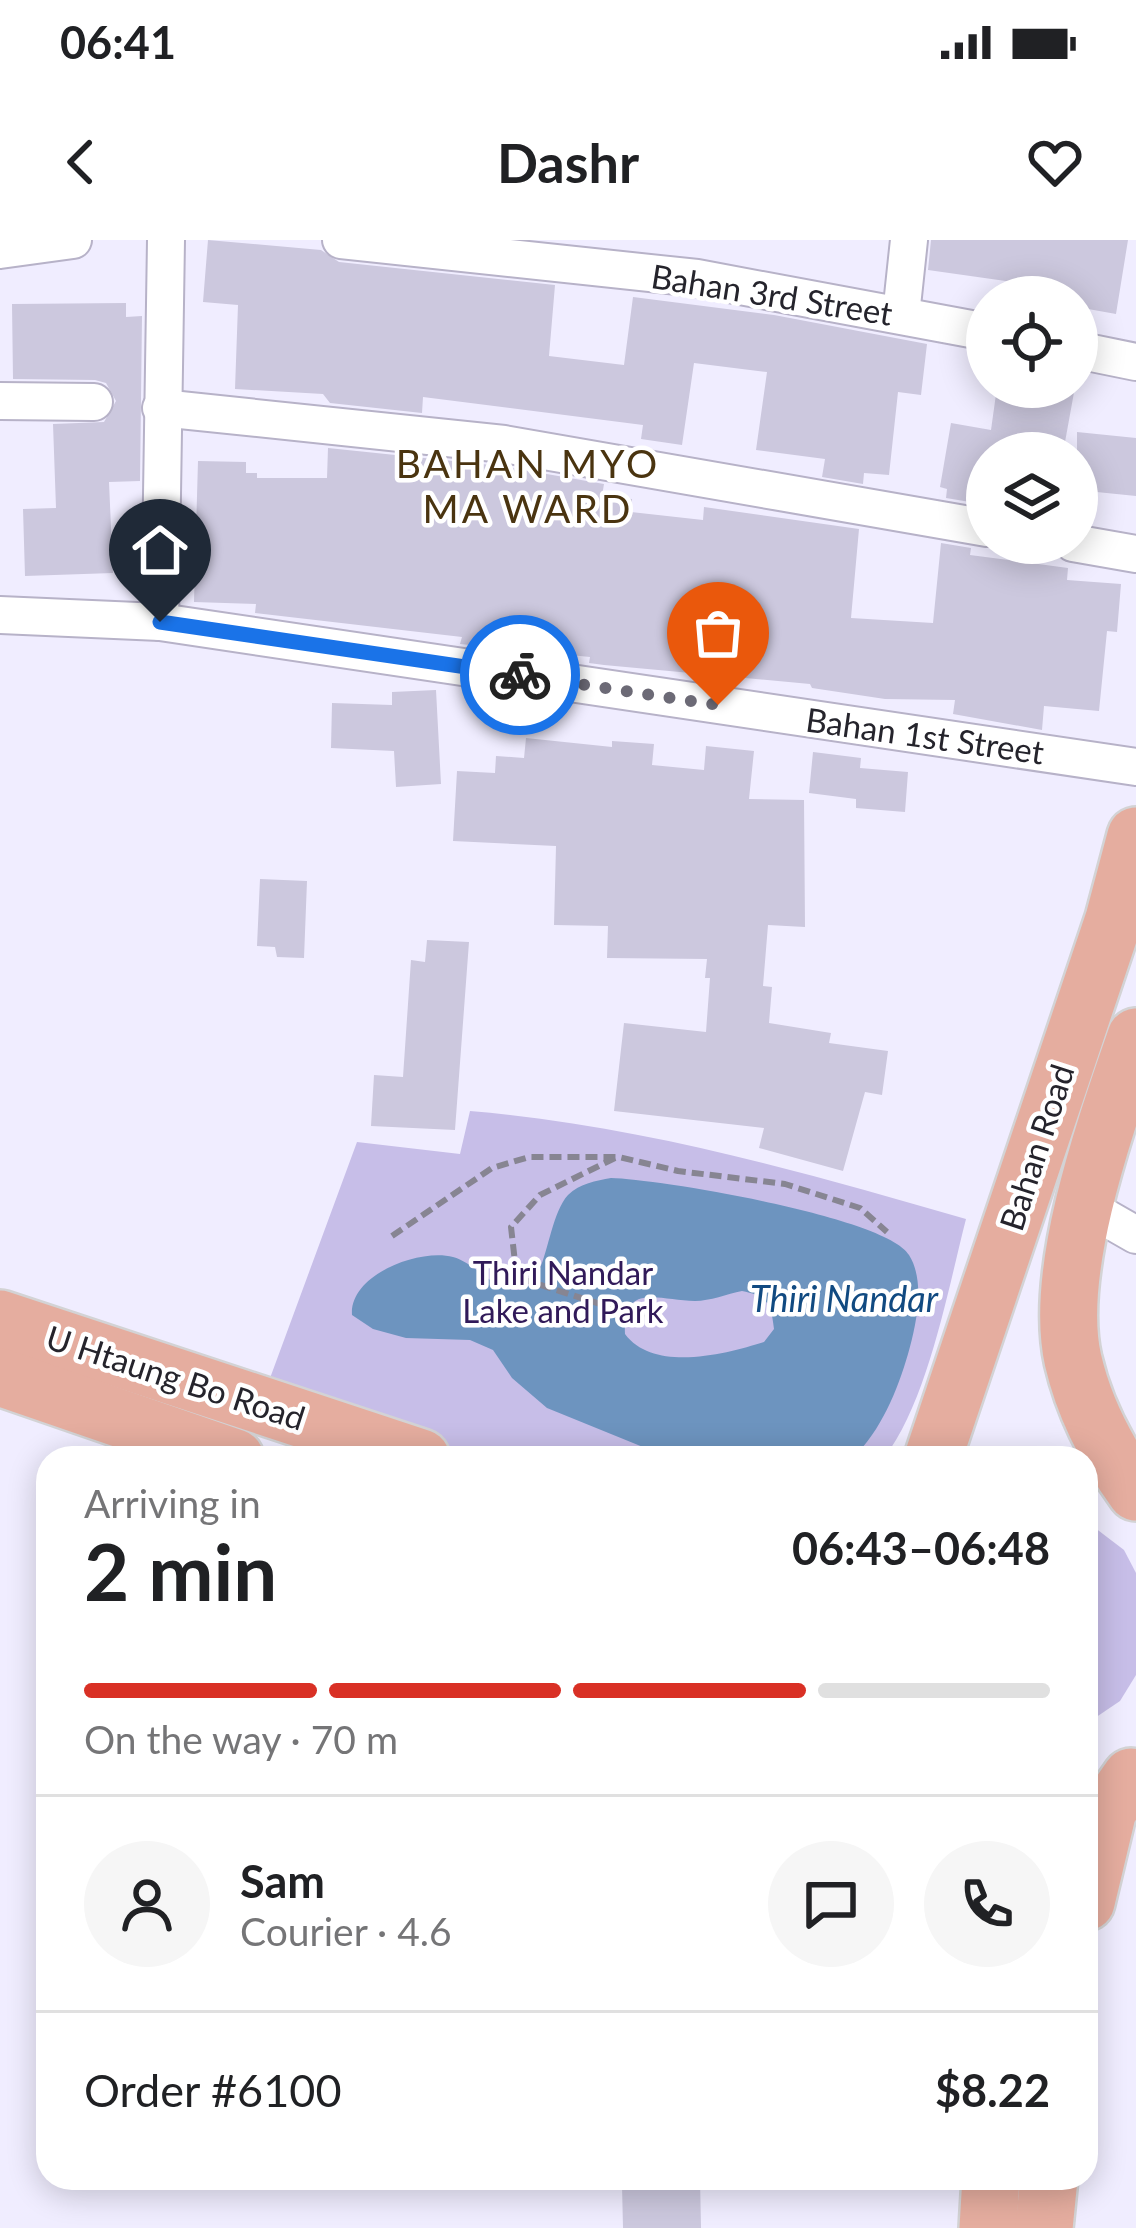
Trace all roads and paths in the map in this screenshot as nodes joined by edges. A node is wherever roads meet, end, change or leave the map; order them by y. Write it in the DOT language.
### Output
graph roads {
  1 [pos="74,240"];
  2 [pos="166,240"];
  3 [pos="341,240"];
  4 [pos="909,240"];
  5 [pos="416,244"];
  6 [pos="511,249"];
  7 [pos="0,250"];
  8 [pos="901,315"];
  9 [pos="966,328"];
  10 [pos="1098,354"];
  11 [pos="1136,362"];
  12 [pos="0,401"];
  13 [pos="94,402"];
  14 [pos="161,408"];
  15 [pos="966,524"];
  16 [pos="1098,547"];
  17 [pos="1136,554"];
  18 [pos="0,615"];
  19 [pos="160,622"];
  20 [pos="1136,766"];
  21 [pos="1136,836"];
  22 [pos="1136,1037"];
  23 [pos="619,1156"];
  24 [pos="1087,1207"];
  25 [pos="887,1232"];
  26 [pos="1136,1234"];
  27 [pos="392,1236"];
  28 [pos="644,1318"];
  29 [pos="0,1319"];
  30 [pos="0,1377"];
  31 [pos="200,1446"];
  32 [pos="385,1446"];
  33 [pos="937,1446"];
  34 [pos="1098,1485"];
  35 [pos="1136,1492"];
  36 [pos="1136,1503"];
  37 [pos="1118,1780"];
  38 [pos="1098,1852"];
  39 [pos="990,2190"];
  40 [pos="1048,2190"];
  41 [pos="988,2228"];
  42 [pos="1044,2228"];
  1 -- 7 [label="street"];
  2 -- 14 [label="street"];
  3 -- 5 [label="street, Bahan 3rd Street"];
  4 -- 8 [label="street"];
  5 -- 6 [label="street, Bahan 3rd Street"];
  6 -- 8 [label="street, Bahan 3rd Street"];
  8 -- 9 [label="street, Bahan 3rd Street"];
  10 -- 11 [label="street"];
  12 -- 13 [label="street"];
  14 -- 15 [label="street"];
  14 -- 19 [label="street"];
  16 -- 17 [label="street"];
  18 -- 19 [label="street, Bahan 1st Street"];
  19 -- 20 [label="street, Bahan 1st Street"];
  21 -- 33 [label="main road, Bahan Road"];
  22 -- 24 [label="main road, Bahan Road"];
  23 -- 25 [label="path"];
  23 -- 27 [label="path"];
  23 -- 28 [label="path"];
  24 -- 26 [label="street"];
  24 -- 35 [label="main road, Bahan Road"];
  29 -- 32 [label="main road, U Htaung Bo Road"];
  30 -- 31 [label="main road, U Htaung Bo Road"];
  34 -- 36 [label="main road"];
  37 -- 38 [label="main road"];
  39 -- 41 [label="main road"];
  40 -- 42 [label="main road"];
}
